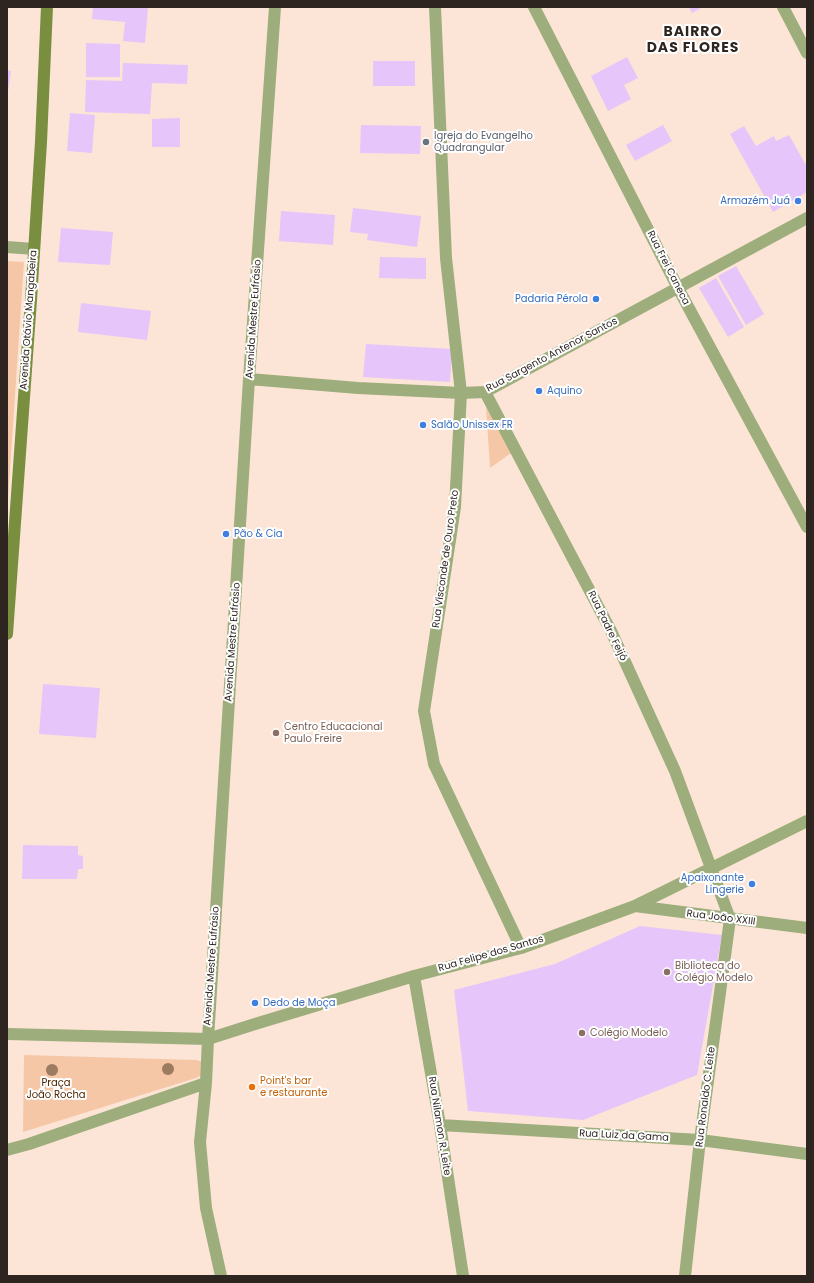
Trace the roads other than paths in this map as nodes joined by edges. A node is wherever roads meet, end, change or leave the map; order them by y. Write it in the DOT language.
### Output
graph roads {
  1 [pos="46,7"];
  2 [pos="275,7"];
  3 [pos="435,7"];
  4 [pos="534,7"];
  5 [pos="783,7"];
  6 [pos="807,53"];
  7 [pos="807,218"];
  8 [pos="7,247"];
  9 [pos="34,249"];
  10 [pos="678,288"];
  11 [pos="249,379"];
  12 [pos="485,392"];
  13 [pos="461,393"];
  14 [pos="807,527"];
  15 [pos="7,628"];
  16 [pos="7,634"];
  17 [pos="807,821"];
  18 [pos="710,868"];
  19 [pos="635,906"];
  20 [pos="730,919"];
  21 [pos="807,928"];
  22 [pos="521,948"];
  23 [pos="414,976"];
  24 [pos="7,1034"];
  25 [pos="208,1039"];
  26 [pos="206,1082"];
  27 [pos="440,1125"];
  28 [pos="700,1140"];
  29 [pos="7,1150"];
  30 [pos="807,1154"];
  31 [pos="221,1276"];
  32 [pos="463,1276"];
  33 [pos="685,1276"];
  1 -- 9 [label="main road, Avenida Otávio Mangabeira"];
  2 -- 11 [label="street, Avenida Mestre Eufrásio"];
  3 -- 13 [label="street, Rua Visconde de Ouro Preto"];
  4 -- 10 [label="street, Rua Frei Caneca"];
  5 -- 6 [label="street"];
  7 -- 10 [label="street, Rua Sargento Antenor Santos"];
  8 -- 9 [label="street"];
  9 -- 15 [label="main road, Avenida Otávio Mangabeira"];
  10 -- 12 [label="street, Rua Sargento Antenor Santos"];
  10 -- 14 [label="street, Rua Frei Caneca"];
  11 -- 13 [label="street, Rua Sargento Antenor Santos"];
  11 -- 25 [label="street, Avenida Mestre Eufrásio"];
  12 -- 13 [label="street, Rua Sargento Antenor Santos"];
  12 -- 18 [label="street, Rua Padre Feijó"];
  13 -- 22 [label="street, Rua Visconde de Ouro Preto"];
  15 -- 16 [label="main road, Avenida Otávio Mangabeira"];
  17 -- 18 [label="street, Rua Felipe dos Santos"];
  18 -- 19 [label="street, Rua Felipe dos Santos"];
  18 -- 20 [label="street, Rua Padre Feijó"];
  19 -- 20 [label="street, Rua João XXIII"];
  19 -- 22 [label="street, Rua Felipe dos Santos"];
  20 -- 21 [label="street, Rua João XXIII"];
  20 -- 28 [label="street, Rua Ronaldo C. Leite"];
  22 -- 23 [label="street, Rua Felipe dos Santos"];
  23 -- 25 [label="street, Rua Felipe dos Santos"];
  23 -- 27 [label="street, Rua Nilamon R. Leite"];
  24 -- 25 [label="street"];
  25 -- 26 [label="street, Avenida Mestre Eufrásio"];
  26 -- 29 [label="street"];
  26 -- 31 [label="street, Avenida Mestre Eufrásio"];
  27 -- 28 [label="street, Rua Luiz da Gama"];
  27 -- 32 [label="street, Rua Nilamon R. Leite"];
  28 -- 30 [label="street, Rua Luiz da Gama"];
  28 -- 33 [label="street, Rua Ronaldo C. Leite"];
}
